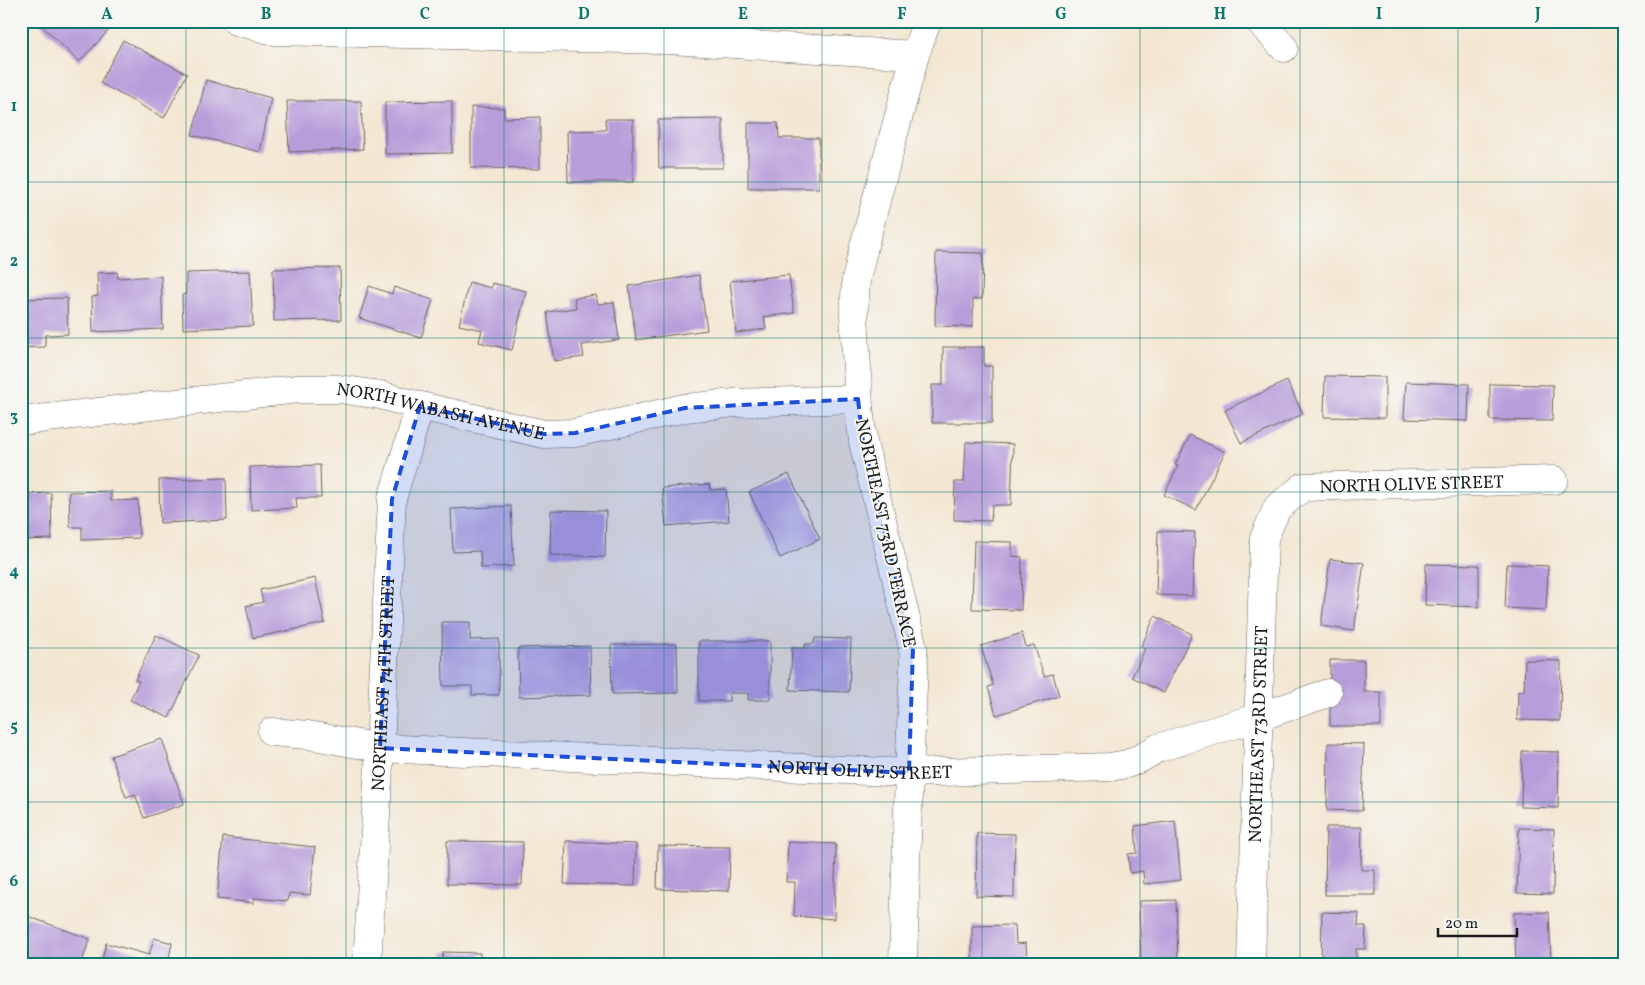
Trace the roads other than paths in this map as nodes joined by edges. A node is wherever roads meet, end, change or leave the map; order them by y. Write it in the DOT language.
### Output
graph roads {
  1 [pos="236,21"];
  2 [pos="927,21"];
  3 [pos="1259,21"];
  4 [pos="669,31"];
  5 [pos="1284,48"];
  6 [pos="915,55"];
  7 [pos="858,399"];
  8 [pos="420,406"];
  9 [pos="21,420"];
  10 [pos="1554,480"];
  11 [pos="1277,508"];
  12 [pos="1328,693"];
  13 [pos="1258,717"];
  14 [pos="272,732"];
  15 [pos="380,748"];
  16 [pos="909,773"];
  17 [pos="367,964"];
  18 [pos="903,964"];
  19 [pos="1251,964"];
  1 -- 4 [label="street"];
  2 -- 6 [label="street, NORTHEAST 73RD TERRACE"];
  3 -- 5 [label="street"];
  4 -- 6 [label="street"];
  6 -- 7 [label="street, NORTHEAST 73RD TERRACE"];
  7 -- 8 [label="street, NORTH WABASH AVENUE"];
  7 -- 16 [label="street, NORTHEAST 73RD TERRACE"];
  8 -- 9 [label="street, NORTH WABASH AVENUE"];
  8 -- 15 [label="street, NORTHEAST 74TH STREET"];
  10 -- 11 [label="street, NORTH OLIVE STREET"];
  11 -- 13 [label="street, NORTHEAST 73RD STREET"];
  12 -- 13 [label="street, NORTH OLIVE STREET"];
  13 -- 16 [label="street, NORTH OLIVE STREET"];
  13 -- 19 [label="street, NORTHEAST 73RD STREET"];
  14 -- 15 [label="street, NORTH OLIVE STREET"];
  15 -- 16 [label="street, NORTH OLIVE STREET"];
  15 -- 17 [label="street, NORTHEAST 74TH STREET"];
  16 -- 18 [label="street, NORTHEAST 73RD TERRACE"];
}
